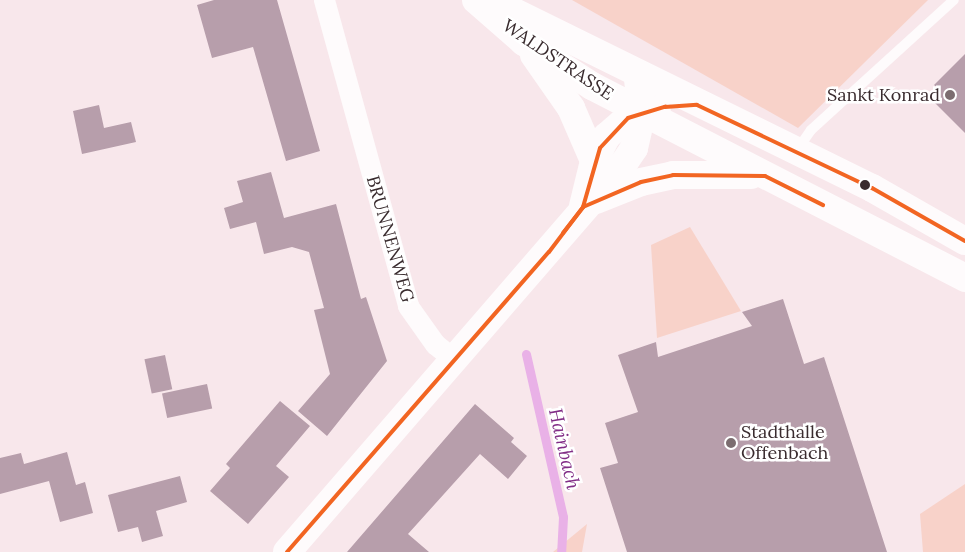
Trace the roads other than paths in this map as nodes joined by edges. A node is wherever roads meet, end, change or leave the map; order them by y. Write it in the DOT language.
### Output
graph roads {
  1 [pos="324,0"];
  2 [pos="476,0"];
  3 [pos="490,0"];
  4 [pos="954,0"];
  5 [pos="524,42"];
  6 [pos="637,74"];
  7 [pos="698,105"];
  8 [pos="642,112"];
  9 [pos="796,151"];
  10 [pos="594,161"];
  11 [pos="765,176"];
  12 [pos="583,207"];
  13 [pos="965,241"];
  14 [pos="965,278"];
  15 [pos="456,360"];
  16 [pos="287,552"];
  1 -- 15 [label="street, BRUNNENWEG"];
  2 -- 5 [label="street, WALDSTRASSE"];
  3 -- 6 [label="street, WALDSTRASSE"];
  4 -- 9 [label="lane"];
  5 -- 8 [label="street, WALDSTRASSE"];
  5 -- 10 [label="street"];
  6 -- 7 [label="street, WALDSTRASSE"];
  6 -- 8 [label="street"];
  7 -- 8 [label="street"];
  7 -- 9 [label="street, WALDSTRASSE"];
  8 -- 10 [label="street"];
  8 -- 11 [label="street, WALDSTRASSE"];
  8 -- 12 [label="street"];
  9 -- 13 [label="street, WALDSTRASSE"];
  10 -- 12 [label="street"];
  11 -- 12 [label="street"];
  11 -- 14 [label="street, WALDSTRASSE"];
  12 -- 15 [label="street"];
  15 -- 16 [label="street"];
}
